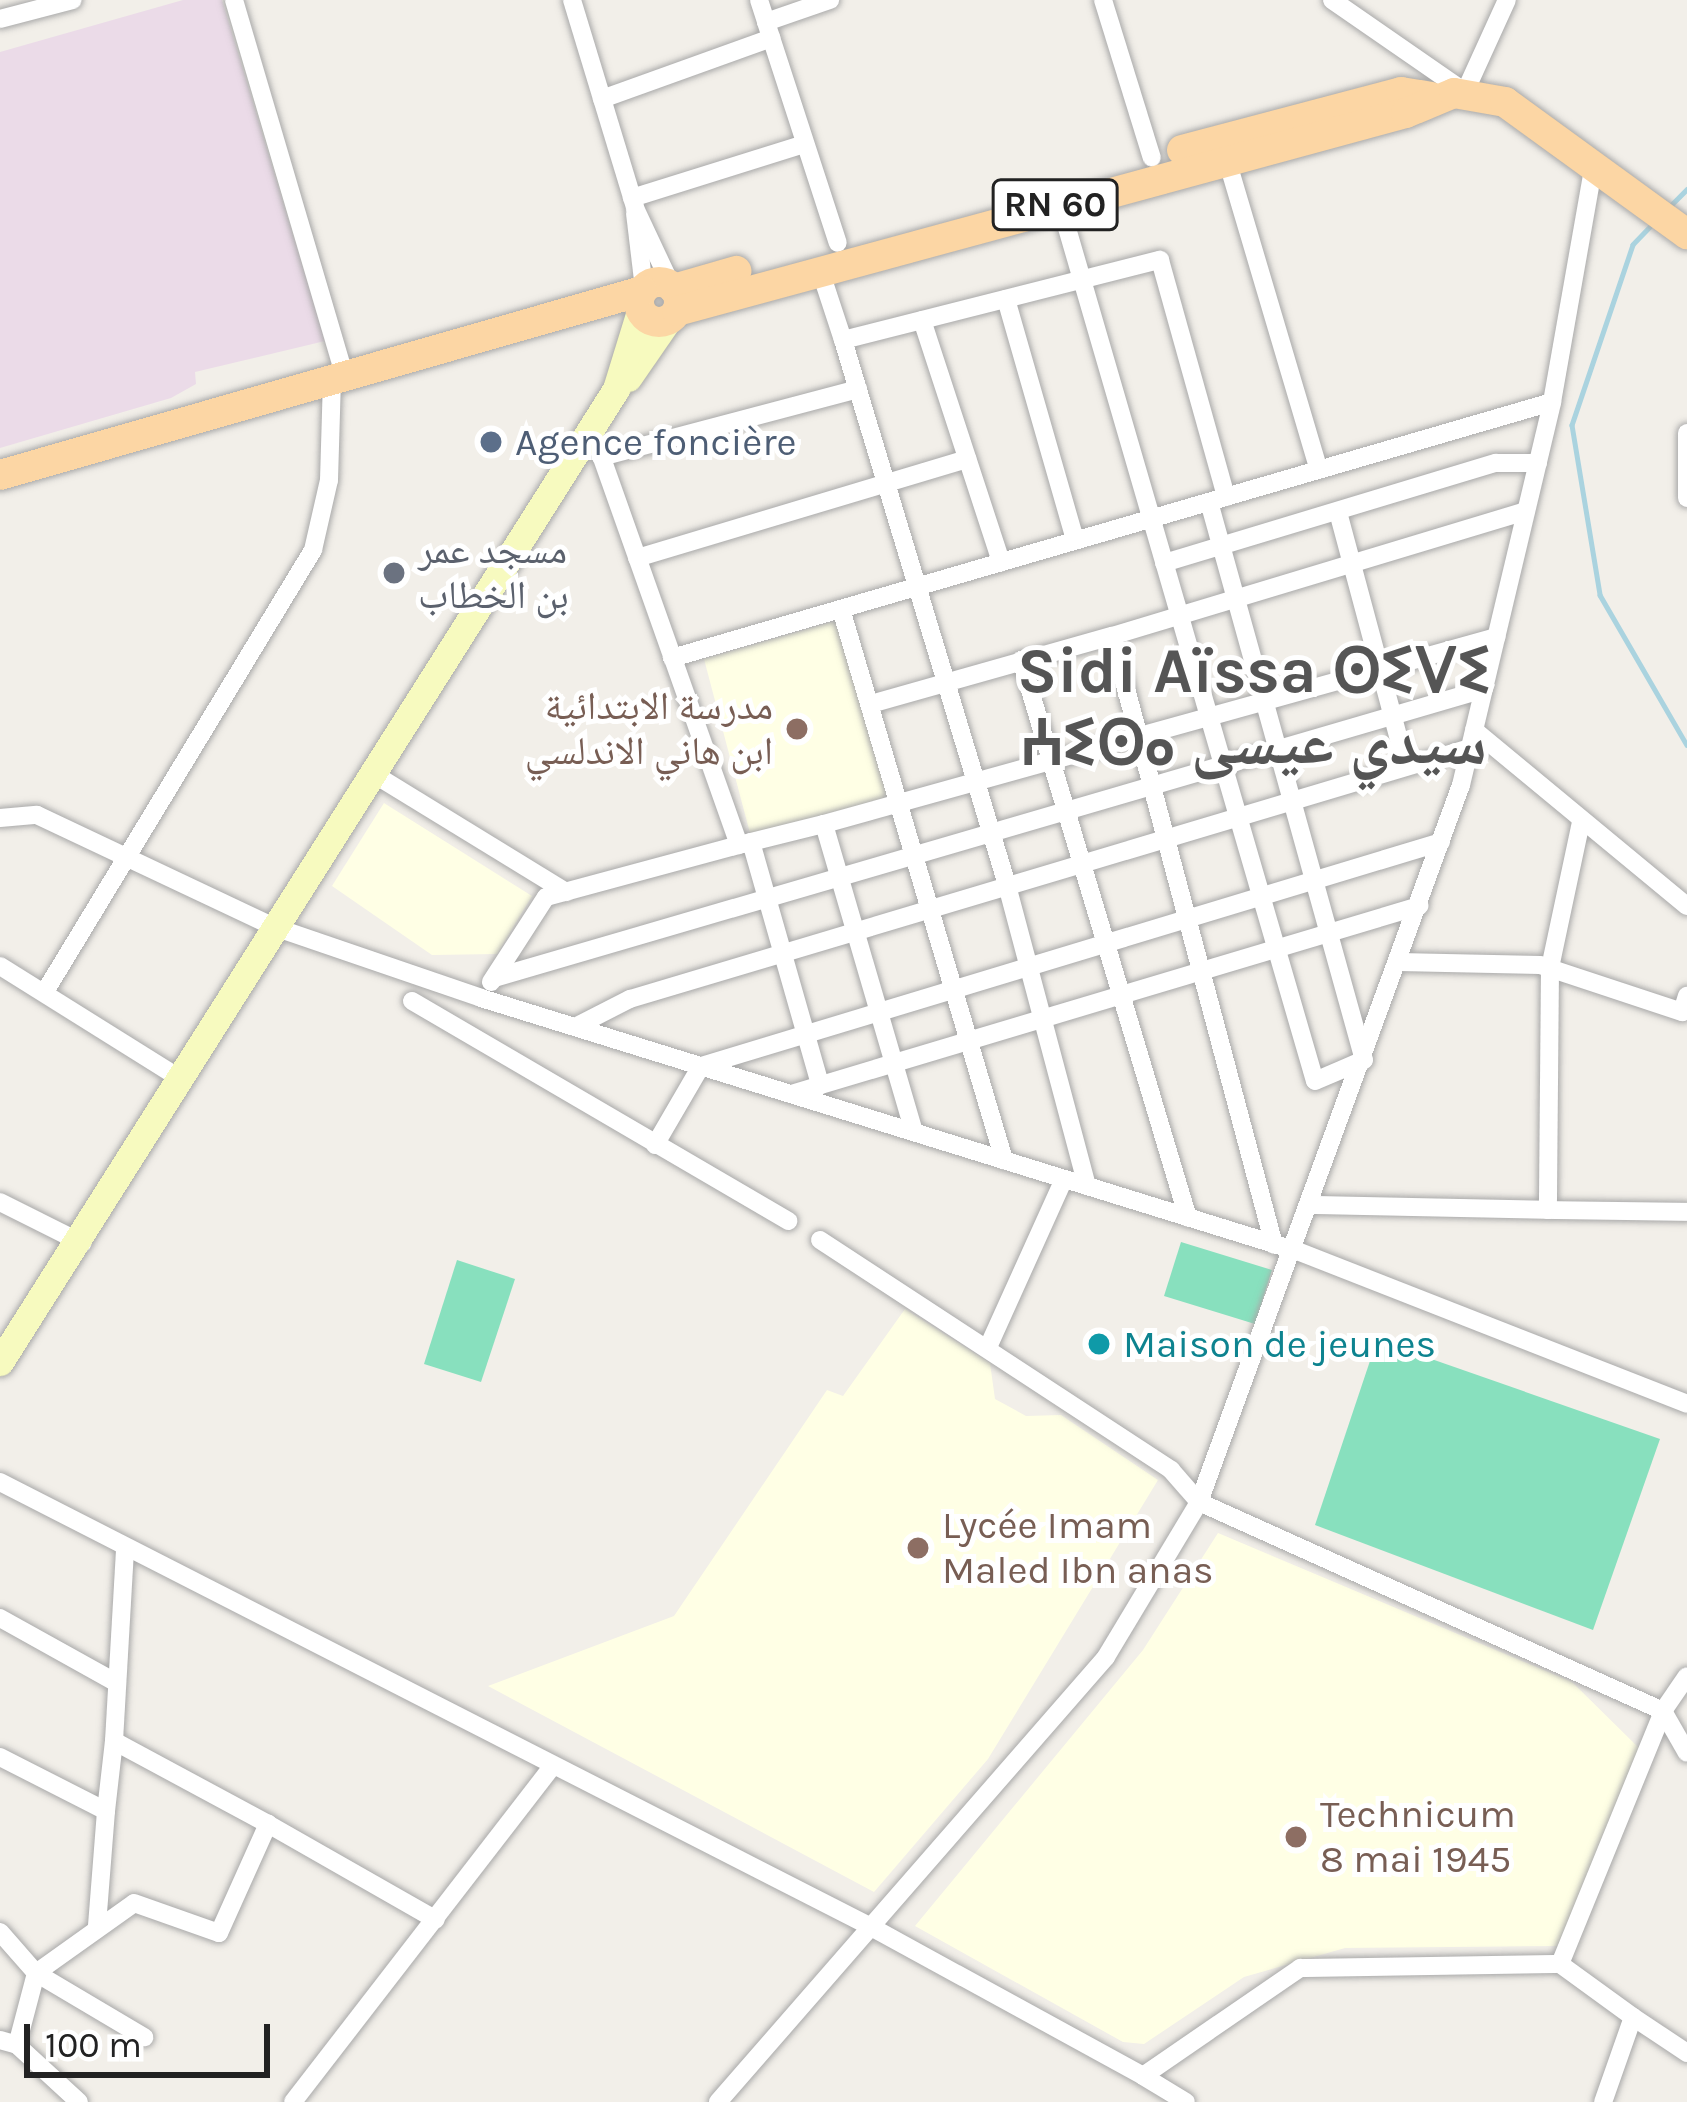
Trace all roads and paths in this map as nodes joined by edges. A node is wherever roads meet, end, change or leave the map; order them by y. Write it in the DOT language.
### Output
graph roads {
  1 [pos="73,0"];
  2 [pos="235,0"];
  3 [pos="572,0"];
  4 [pos="759,0"];
  5 [pos="830,0"];
  6 [pos="1103,0"];
  7 [pos="1332,0"];
  8 [pos="1507,0"];
  9 [pos="0,19"];
  10 [pos="769,30"];
  11 [pos="1465,92"];
  12 [pos="1431,97"];
  13 [pos="602,99"];
  14 [pos="804,144"];
  15 [pos="1152,158"];
  16 [pos="1227,160"];
  17 [pos="1594,164"];
  18 [pos="633,203"];
  19 [pos="1060,204"];
  20 [pos="1687,234"];
  21 [pos="828,255"];
  22 [pos="1082,278"];
  23 [pos="1006,299"];
  24 [pos="656,303"];
  25 [pos="922,320"];
  26 [pos="843,340"];
  27 [pos="339,379"];
  28 [pos="857,389"];
  29 [pos="1552,402"];
  30 [pos="591,426"];
  31 [pos="1687,433"];
  32 [pos="602,458"];
  33 [pos="967,459"];
  34 [pos="1538,463"];
  35 [pos="1318,470"];
  36 [pos="0,475"];
  37 [pos="881,484"];
  38 [pos="1687,498"];
  39 [pos="1217,500"];
  40 [pos="1526,511"];
  41 [pos="1338,512"];
  42 [pos="1152,518"];
  43 [pos="1075,540"];
  44 [pos="1223,546"];
  45 [pos="637,558"];
  46 [pos="1001,562"];
  47 [pos="1164,563"];
  48 [pos="1349,564"];
  49 [pos="912,588"];
  50 [pos="1238,598"];
  51 [pos="841,609"];
  52 [pos="1178,614"];
  53 [pos="1112,636"];
  54 [pos="1496,637"];
  55 [pos="672,658"];
  56 [pos="1021,660"];
  57 [pos="1377,670"];
  58 [pos="943,683"];
  59 [pos="1484,689"];
  60 [pos="1265,701"];
  61 [pos="871,704"];
  62 [pos="1390,715"];
  63 [pos="1207,717"];
  64 [pos="1135,739"];
  65 [pos="1472,739"];
  66 [pos="1278,747"];
  67 [pos="1051,760"];
  68 [pos="1220,764"];
  69 [pos="1406,766"];
  70 [pos="372,773"];
  71 [pos="974,782"];
  72 [pos="1150,786"];
  73 [pos="1293,800"];
  74 [pos="901,802"];
  75 [pos="1066,809"];
  76 [pos="1235,816"];
  77 [pos="0,818"];
  78 [pos="1581,822"];
  79 [pos="824,824"];
  80 [pos="990,831"];
  81 [pos="1165,837"];
  82 [pos="1442,842"];
  83 [pos="745,843"];
  84 [pos="917,853"];
  85 [pos="128,861"];
  86 [pos="1082,864"];
  87 [pos="839,875"];
  88 [pos="1314,880"];
  89 [pos="1007,885"];
  90 [pos="566,892"];
  91 [pos="1258,896"];
  92 [pos="766,898"];
  93 [pos="1419,905"];
  94 [pos="1687,906"];
  95 [pos="933,910"];
  96 [pos="1184,918"];
  97 [pos="274,927"];
  98 [pos="1327,931"];
  99 [pos="856,933"];
  100 [pos="1105,942"];
  101 [pos="1272,946"];
  102 [pos="782,955"];
  103 [pos="1399,962"];
  104 [pos="1028,965"];
  105 [pos="0,966"];
  106 [pos="1200,968"];
  107 [pos="1550,968"];
  108 [pos="494,978"];
  109 [pos="955,988"];
  110 [pos="46,990"];
  111 [pos="1120,992"];
  112 [pos="1687,996"];
  113 [pos="482,998"];
  114 [pos="412,1001"];
  115 [pos="878,1010"];
  116 [pos="1042,1016"];
  117 [pos="575,1027"];
  118 [pos="804,1031"];
  119 [pos="969,1038"];
  120 [pos="1364,1060"];
  121 [pos="893,1063"];
  122 [pos="701,1066"];
  123 [pos="178,1078"];
  124 [pos="820,1085"];
  125 [pos="790,1094"];
  126 [pos="914,1132"];
  127 [pos="655,1145"];
  128 [pos="1004,1160"];
  129 [pos="1064,1179"];
  130 [pos="1087,1186"];
  131 [pos="0,1202"];
  132 [pos="1313,1204"];
  133 [pos="1548,1210"];
  134 [pos="1687,1212"];
  135 [pos="1188,1218"];
  136 [pos="789,1221"];
  137 [pos="820,1240"];
  138 [pos="82,1244"];
  139 [pos="1274,1244"];
  140 [pos="1297,1252"];
  141 [pos="9,1328"];
  142 [pos="989,1345"];
  143 [pos="0,1362"];
  144 [pos="1687,1403"];
  145 [pos="0,1482"];
  146 [pos="1198,1502"];
  147 [pos="125,1549"];
  148 [pos="0,1618"];
  149 [pos="1687,1676"];
  150 [pos="117,1683"];
  151 [pos="1663,1712"];
  152 [pos="114,1741"];
  153 [pos="1687,1753"];
  154 [pos="0,1757"];
  155 [pos="553,1766"];
  156 [pos="106,1810"];
  157 [pos="268,1824"];
  158 [pos="436,1920"];
  159 [pos="98,1926"];
  160 [pos="873,1928"];
  161 [pos="0,1932"];
  162 [pos="1560,1964"];
  163 [pos="36,1972"];
  164 [pos="1633,2018"];
  165 [pos="144,2037"];
  166 [pos="8,2043"];
  167 [pos="1687,2053"];
  168 [pos="1143,2076"];
  169 [pos="1178,2100"];
  170 [pos="79,2102"];
  171 [pos="293,2102"];
  172 [pos="718,2102"];
  173 [pos="1603,2102"];
  1 -- 9 [label="street"];
  2 -- 27 [label="street"];
  3 -- 13 [label="street"];
  4 -- 10 [label="street"];
  5 -- 10 [label="street"];
  6 -- 15 [label="street"];
  7 -- 11 [label="street"];
  8 -- 11 [label="street"];
  10 -- 13 [label="street"];
  10 -- 14 [label="street"];
  11 -- 12 [label="main road, RN 60"];
  11 -- 17 [label="main road, RN 60"];
  12 -- 15 [label="main road, RN 60"];
  12 -- 16 [label="main road, RN 60"];
  13 -- 18 [label="street"];
  14 -- 18 [label="street"];
  14 -- 21 [label="street"];
  15 -- 21 [label="main road, RN 60"];
  16 -- 19 [label="main road, RN 60"];
  16 -- 35 [label="street"];
  17 -- 20 [label="main road, RN 60"];
  17 -- 29 [label="street"];
  18 -- 24 [label="street"];
  18 -- 24 [label="street"];
  19 -- 21 [label="main road, RN 60"];
  19 -- 22 [label="street"];
  21 -- 24 [label="main road, RN 60"];
  21 -- 26 [label="street"];
  22 -- 23 [label="street"];
  22 -- 39 [label="street"];
  22 -- 42 [label="street"];
  23 -- 25 [label="street"];
  23 -- 43 [label="street"];
  24 -- 27 [label="main road, RN 60"];
  24 -- 30 [label="main road"];
  25 -- 26 [label="street"];
  25 -- 33 [label="street"];
  26 -- 28 [label="street"];
  27 -- 36 [label="main road, RN 60"];
  27 -- 85 [label="street"];
  28 -- 32 [label="street"];
  28 -- 37 [label="street"];
  29 -- 34 [label="street"];
  29 -- 35 [label="street"];
  30 -- 32 [label="street"];
  30 -- 70 [label="main road"];
  31 -- 38 [label="street"];
  32 -- 45 [label="street"];
  33 -- 37 [label="street"];
  33 -- 46 [label="street"];
  34 -- 40 [label="street"];
  34 -- 41 [label="street"];
  35 -- 39 [label="street"];
  37 -- 45 [label="street"];
  37 -- 49 [label="street"];
  39 -- 42 [label="street"];
  39 -- 44 [label="street"];
  40 -- 48 [label="street"];
  40 -- 54 [label="street"];
  41 -- 44 [label="street"];
  41 -- 48 [label="street"];
  42 -- 43 [label="street"];
  42 -- 47 [label="street"];
  43 -- 46 [label="street"];
  44 -- 47 [label="street"];
  44 -- 50 [label="street"];
  45 -- 55 [label="street"];
  46 -- 49 [label="street"];
  47 -- 52 [label="street"];
  48 -- 50 [label="street"];
  48 -- 57 [label="street"];
  49 -- 51 [label="street"];
  49 -- 58 [label="street"];
  50 -- 52 [label="street"];
  50 -- 60 [label="street"];
  51 -- 55 [label="street"];
  51 -- 61 [label="street"];
  52 -- 53 [label="street"];
  52 -- 63 [label="street"];
  53 -- 56 [label="street"];
  53 -- 64 [label="street"];
  54 -- 57 [label="street"];
  54 -- 59 [label="street"];
  55 -- 83 [label="street"];
  56 -- 58 [label="street"];
  56 -- 67 [label="street"];
  57 -- 60 [label="street"];
  57 -- 62 [label="street"];
  58 -- 61 [label="street"];
  58 -- 71 [label="street"];
  59 -- 62 [label="street"];
  59 -- 65 [label="street"];
  60 -- 63 [label="street"];
  60 -- 66 [label="street"];
  61 -- 74 [label="street"];
  62 -- 66 [label="street"];
  62 -- 69 [label="street"];
  63 -- 64 [label="street"];
  63 -- 68 [label="street"];
  64 -- 67 [label="street"];
  64 -- 72 [label="street"];
  65 -- 69 [label="street"];
  65 -- 78 [label="street"];
  65 -- 82 [label="street"];
  66 -- 68 [label="street"];
  66 -- 73 [label="street"];
  67 -- 71 [label="street"];
  67 -- 75 [label="street"];
  68 -- 72 [label="street"];
  68 -- 76 [label="street"];
  69 -- 73 [label="street"];
  70 -- 90 [label="street"];
  70 -- 97 [label="main road"];
  71 -- 74 [label="street"];
  71 -- 80 [label="street"];
  72 -- 75 [label="street"];
  72 -- 81 [label="street"];
  73 -- 76 [label="street"];
  73 -- 88 [label="street"];
  74 -- 79 [label="street"];
  74 -- 84 [label="street"];
  75 -- 80 [label="street"];
  75 -- 86 [label="street"];
  76 -- 81 [label="street"];
  76 -- 91 [label="street"];
  77 -- 85 [label="street"];
  78 -- 94 [label="street"];
  78 -- 107 [label="street"];
  79 -- 83 [label="street"];
  79 -- 87 [label="street"];
  80 -- 84 [label="street"];
  80 -- 89 [label="street"];
  81 -- 86 [label="street"];
  81 -- 96 [label="street"];
  82 -- 88 [label="street"];
  82 -- 93 [label="street"];
  83 -- 90 [label="street"];
  83 -- 92 [label="street"];
  84 -- 87 [label="street"];
  84 -- 95 [label="street"];
  85 -- 97 [label="street"];
  85 -- 110 [label="street"];
  86 -- 89 [label="street"];
  86 -- 100 [label="street"];
  87 -- 92 [label="street"];
  87 -- 99 [label="street"];
  88 -- 91 [label="street"];
  88 -- 98 [label="street"];
  89 -- 95 [label="street"];
  89 -- 104 [label="street"];
  90 -- 108 [label="street"];
  91 -- 96 [label="street"];
  91 -- 101 [label="street"];
  92 -- 102 [label="street"];
  92 -- 108 [label="street"];
  93 -- 98 [label="street"];
  93 -- 103 [label="street"];
  95 -- 99 [label="street"];
  95 -- 109 [label="street"];
  96 -- 100 [label="street"];
  96 -- 106 [label="street"];
  97 -- 113 [label="street"];
  97 -- 123 [label="main road"];
  98 -- 101 [label="street"];
  98 -- 120 [label="street"];
  99 -- 102 [label="street"];
  99 -- 115 [label="street"];
  100 -- 104 [label="street"];
  100 -- 111 [label="street"];
  101 -- 106 [label="street"];
  101 -- 120 [label="street"];
  102 -- 117 [label="street"];
  102 -- 118 [label="street"];
  103 -- 107 [label="street"];
  103 -- 120 [label="street"];
  104 -- 109 [label="street"];
  104 -- 116 [label="street"];
  105 -- 110 [label="street"];
  106 -- 111 [label="street"];
  106 -- 139 [label="street"];
  107 -- 112 [label="street"];
  107 -- 133 [label="street"];
  108 -- 113 [label="street"];
  109 -- 115 [label="street"];
  109 -- 119 [label="street"];
  110 -- 123 [label="street"];
  111 -- 116 [label="street"];
  111 -- 135 [label="street"];
  113 -- 117 [label="street"];
  114 -- 127 [label="street"];
  115 -- 118 [label="street"];
  115 -- 121 [label="street"];
  116 -- 119 [label="street"];
  116 -- 130 [label="street"];
  117 -- 122 [label="street"];
  118 -- 122 [label="street"];
  118 -- 124 [label="street"];
  119 -- 121 [label="street"];
  119 -- 128 [label="street"];
  120 -- 132 [label="street"];
  121 -- 124 [label="street"];
  121 -- 126 [label="street"];
  122 -- 125 [label="street"];
  122 -- 127 [label="street"];
  123 -- 138 [label="main road"];
  124 -- 125 [label="street"];
  125 -- 126 [label="street"];
  126 -- 128 [label="street"];
  127 -- 136 [label="street"];
  128 -- 129 [label="street"];
  129 -- 130 [label="street"];
  129 -- 142 [label="street"];
  130 -- 135 [label="street"];
  131 -- 138 [label="street"];
  132 -- 133 [label="street"];
  132 -- 140 [label="street"];
  133 -- 134 [label="street"];
  135 -- 139 [label="street"];
  137 -- 142 [label="street"];
  138 -- 141 [label="main road"];
  139 -- 140 [label="street"];
  140 -- 144 [label="street"];
  140 -- 146 [label="street"];
  141 -- 143 [label="main road"];
  142 -- 146 [label="street"];
  145 -- 147 [label="street"];
  146 -- 151 [label="street"];
  146 -- 160 [label="street"];
  147 -- 150 [label="street"];
  147 -- 155 [label="street"];
  148 -- 150 [label="street"];
  149 -- 151 [label="street"];
  150 -- 152 [label="street"];
  151 -- 153 [label="street"];
  151 -- 162 [label="street"];
  152 -- 156 [label="street"];
  152 -- 157 [label="street"];
  154 -- 156 [label="street"];
  155 -- 158 [label="street"];
  155 -- 160 [label="street"];
  156 -- 159 [label="street"];
  157 -- 158 [label="street"];
  157 -- 159 [label="street"];
  158 -- 171 [label="street"];
  159 -- 163 [label="street"];
  160 -- 168 [label="street"];
  160 -- 172 [label="street"];
  161 -- 163 [label="street"];
  162 -- 164 [label="street"];
  162 -- 168 [label="street"];
  163 -- 165 [label="street"];
  163 -- 166 [label="street"];
  164 -- 167 [label="street"];
  164 -- 173 [label="street"];
  166 -- 170 [label="street"];
  168 -- 169 [label="street"];
}
